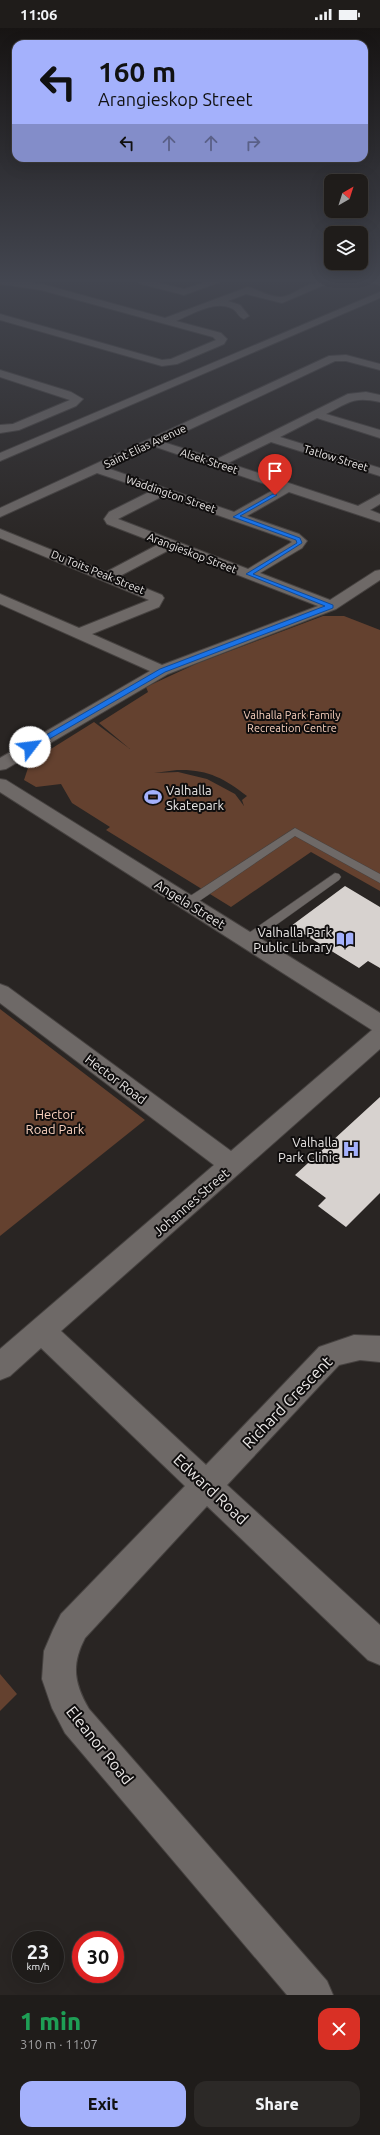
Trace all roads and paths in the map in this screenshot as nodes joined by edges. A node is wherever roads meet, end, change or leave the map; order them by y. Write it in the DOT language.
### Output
graph roads {
  1 [pos="206,370"];
  2 [pos="308,370"];
  3 [pos="0,373"];
  4 [pos="380,399"];
  5 [pos="315,414"];
  6 [pos="0,429"];
  7 [pos="380,434"];
  8 [pos="269,437"];
  9 [pos="41,441"];
  10 [pos="152,442"];
  11 [pos="0,457"];
  12 [pos="0,464"];
  13 [pos="217,464"];
  14 [pos="96,468"];
  15 [pos="380,472"];
  16 [pos="288,487"];
  17 [pos="162,491"];
  18 [pos="380,498"];
  19 [pos="359,511"];
  20 [pos="0,513"];
  21 [pos="235,517"];
  22 [pos="380,518"];
  23 [pos="0,533"];
  24 [pos="169,544"];
  25 [pos="249,574"];
  26 [pos="380,574"];
  27 [pos="108,576"];
  28 [pos="0,598"];
  29 [pos="331,606"];
  30 [pos="79,633"];
  31 [pos="162,671"];
  32 [pos="0,765"];
  33 [pos="0,784"];
  34 [pos="335,877"];
  35 [pos="380,879"];
  36 [pos="188,903"];
  37 [pos="247,940"];
  38 [pos="0,992"];
  39 [pos="380,1024"];
  40 [pos="380,1036"];
  41 [pos="233,1166"];
  42 [pos="42,1331"];
  43 [pos="380,1349"];
  44 [pos="0,1367"];
  45 [pos="207,1485"];
  46 [pos="380,1648"];
  47 [pos="313,1995"];
  1 -- 9 [label="street"];
  2 -- 10 [label="street, Saint Elias Avenue"];
  3 -- 6 [label="street"];
  4 -- 5 [label="street"];
  5 -- 7 [label="street"];
  5 -- 8 [label="street"];
  8 -- 13 [label="street"];
  8 -- 15 [label="street, Tatlow Street"];
  9 -- 11 [label="street"];
  9 -- 12 [label="street"];
  10 -- 13 [label="street, Alsek Street"];
  10 -- 14 [label="street, Saint Elias Avenue"];
  13 -- 16 [label="street, Alsek Street"];
  14 -- 17 [label="street, Waddington Street"];
  14 -- 20 [label="street, Saint Elias Avenue"];
  16 -- 19 [label="street, Alsek Street"];
  16 -- 21 [label="street"];
  17 -- 21 [label="street, Waddington Street"];
  17 -- 24 [label="street, Arangieskop Street"];
  18 -- 19 [label="street"];
  19 -- 22 [label="street, Alsek Street"];
  21 -- 25 [label="street, Waddington Street"];
  23 -- 27 [label="street, Du Toits Peak Street"];
  24 -- 25 [label="street, Arangieskop Street"];
  24 -- 27 [label="street"];
  25 -- 29 [label="street, Arangieskop Street"];
  26 -- 29 [label="street"];
  27 -- 30 [label="street, Du Toits Peak Street"];
  28 -- 30 [label="street"];
  29 -- 31 [label="street"];
  30 -- 31 [label="street"];
  31 -- 32 [label="street"];
  33 -- 36 [label="street, Angela Street"];
  34 -- 37 [label="lane"];
  35 -- 36 [label="lane"];
  36 -- 37 [label="street, Angela Street"];
  37 -- 39 [label="street, Angela Street"];
  38 -- 41 [label="street, Hector Road"];
  40 -- 41 [label="street, Johannes Street"];
  41 -- 42 [label="street, Johannes Street"];
  42 -- 44 [label="street, Johannes Street"];
  42 -- 45 [label="street, Edward Road"];
  43 -- 45 [label="street, Richard Crescent"];
  45 -- 46 [label="street, Edward Road"];
  45 -- 47 [label="street, Eleanor Road"];
}
